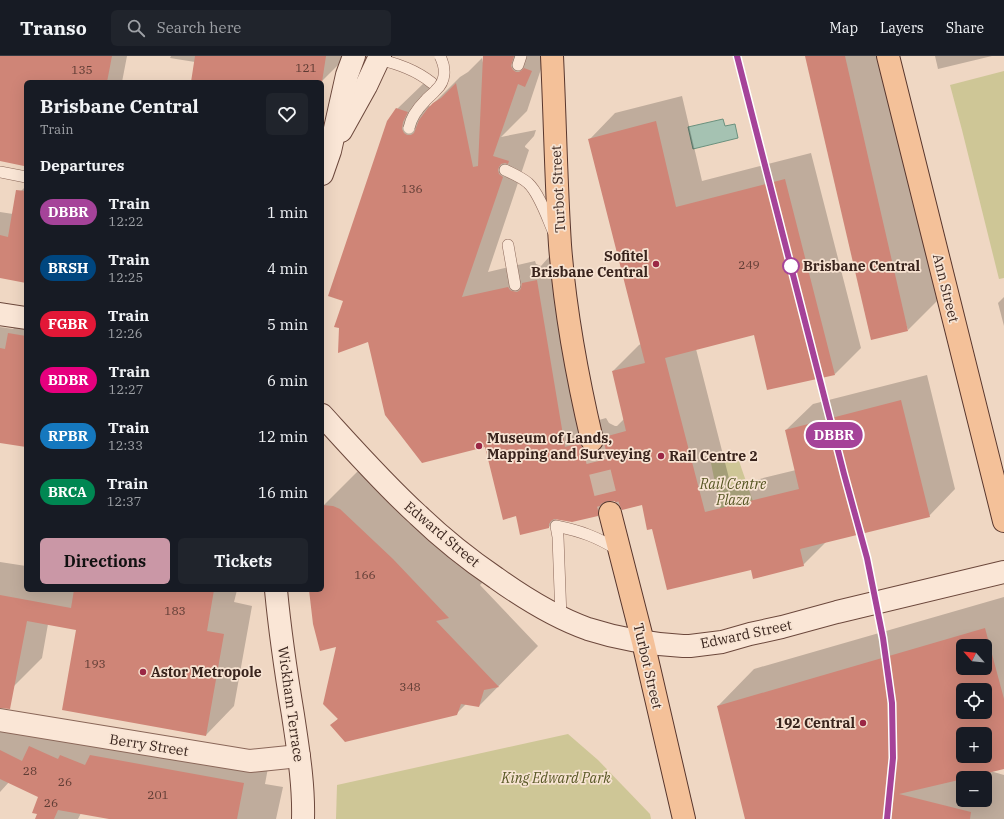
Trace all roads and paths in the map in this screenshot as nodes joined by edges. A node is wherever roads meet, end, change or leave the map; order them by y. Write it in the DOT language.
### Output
graph roads {
  1 [pos="354,56"];
  2 [pos="440,56"];
  3 [pos="552,56"];
  4 [pos="888,56"];
  5 [pos="379,57"];
  6 [pos="432,83"];
  7 [pos="408,128"];
  8 [pos="330,151"];
  9 [pos="324,168"];
  10 [pos="505,170"];
  11 [pos="0,172"];
  12 [pos="24,177"];
  13 [pos="508,245"];
  14 [pos="560,246"];
  15 [pos="515,285"];
  16 [pos="0,314"];
  17 [pos="24,318"];
  18 [pos="324,417"];
  19 [pos="592,440"];
  20 [pos="610,513"];
  21 [pos="1004,521"];
  22 [pos="620,552"];
  23 [pos="1004,572"];
  24 [pos="276,592"];
  25 [pos="561,618"];
  26 [pos="643,642"];
  27 [pos="0,720"];
  28 [pos="299,756"];
  29 [pos="304,819"];
  30 [pos="684,819"];
  1 -- 8 [label="main road"];
  2 -- 7 [label="lane, bridge"];
  3 -- 14 [label="main road, Turbot Street"];
  4 -- 21 [label="main road, Ann Street"];
  5 -- 6 [label="lane"];
  5 -- 8 [label="main road"];
  8 -- 9 [label="main road"];
  10 -- 14 [label="lane"];
  11 -- 12 [label="lane"];
  13 -- 15 [label="lane"];
  14 -- 19 [label="main road, Turbot Street"];
  16 -- 17 [label="main road"];
  18 -- 25 [label="main road, Edward Street"];
  20 -- 22 [label="main road, Turbot Street"];
  22 -- 25 [label="lane"];
  22 -- 26 [label="main road, Turbot Street"];
  23 -- 26 [label="main road, Edward Street"];
  24 -- 28 [label="main road, Wickham Terrace"];
  25 -- 26 [label="main road, Edward Street"];
  26 -- 30 [label="main road, Turbot Street"];
  27 -- 28 [label="main road, Berry Street"];
  28 -- 29 [label="main road, Wickham Terrace"];
}
